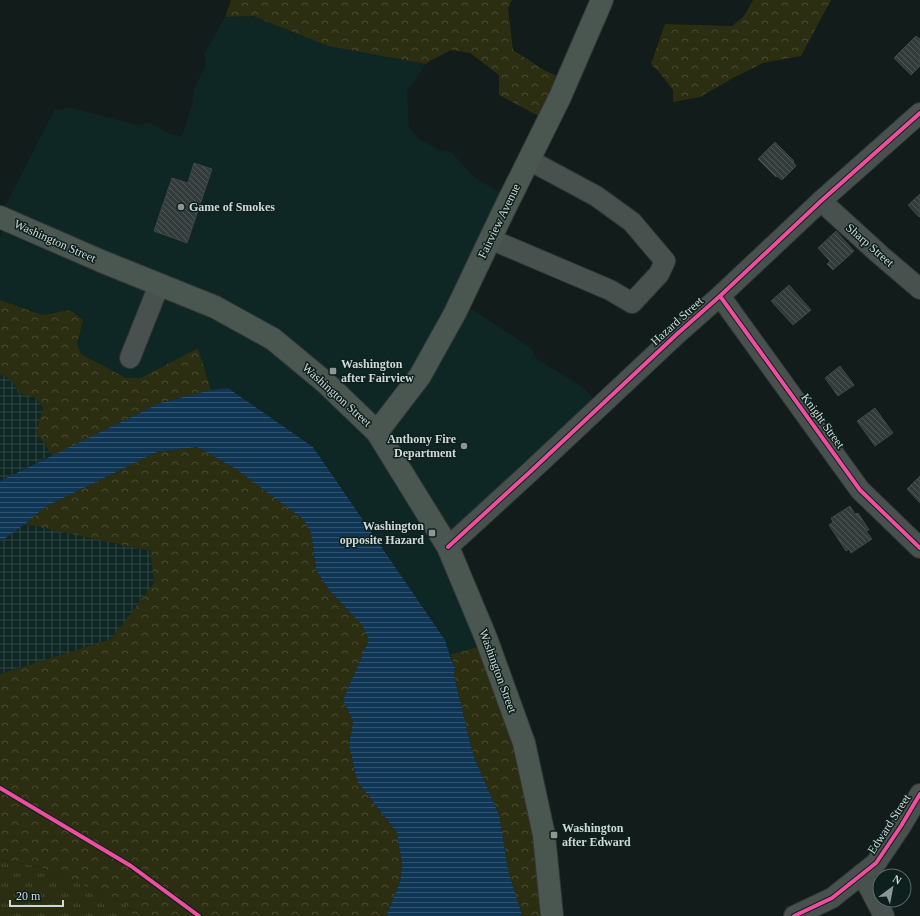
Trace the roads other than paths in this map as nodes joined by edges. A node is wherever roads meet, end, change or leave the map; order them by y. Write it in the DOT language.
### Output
graph roads {
  1 [pos="602,0"];
  2 [pos="920,113"];
  3 [pos="529,160"];
  4 [pos="821,201"];
  5 [pos="0,217"];
  6 [pos="490,239"];
  7 [pos="159,285"];
  8 [pos="920,289"];
  9 [pos="720,296"];
  10 [pos="130,358"];
  11 [pos="377,432"];
  12 [pos="448,547"];
  13 [pos="920,548"];
  14 [pos="920,794"];
  15 [pos="862,874"];
  16 [pos="552,916"];
  17 [pos="794,916"];
  18 [pos="884,916"];
  1 -- 3 [label="main road, Fairview Avenue"];
  2 -- 4 [label="street, Hazard Street"];
  3 -- 6 [label="main road, Fairview Avenue"];
  3 -- 6 [label="street"];
  4 -- 8 [label="street, Sharp Street"];
  4 -- 9 [label="street, Hazard Street"];
  5 -- 7 [label="main road, Washington Street"];
  6 -- 11 [label="main road, Fairview Avenue"];
  7 -- 10 [label="street"];
  7 -- 11 [label="main road, Washington Street"];
  9 -- 12 [label="street, Hazard Street"];
  9 -- 13 [label="street, Knight Street"];
  11 -- 12 [label="main road, Washington Street"];
  12 -- 16 [label="main road, Washington Street"];
  14 -- 15 [label="street, Edward Street"];
  15 -- 17 [label="street, Edward Street"];
  15 -- 18 [label="street"];
}
